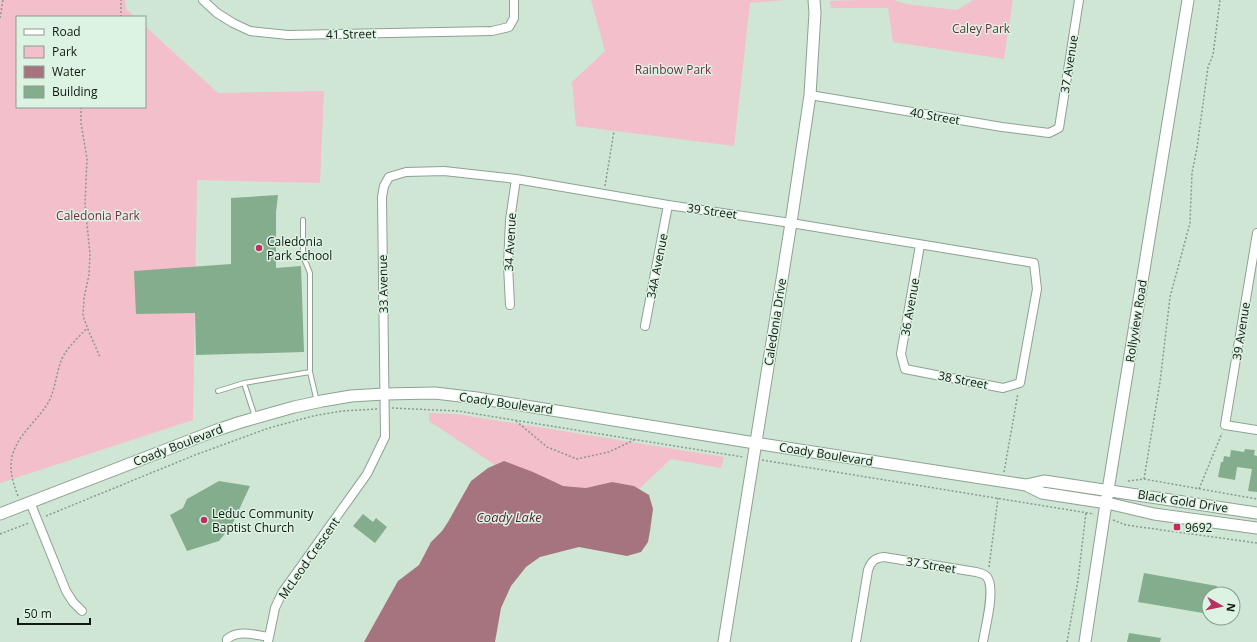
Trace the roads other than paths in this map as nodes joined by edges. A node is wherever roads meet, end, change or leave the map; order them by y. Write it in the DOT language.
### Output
graph roads {
  1 [pos="203,0"];
  2 [pos="514,0"];
  3 [pos="814,0"];
  4 [pos="1079,0"];
  5 [pos="1188,0"];
  6 [pos="810,95"];
  7 [pos="1059,128"];
  8 [pos="389,177"];
  9 [pos="516,179"];
  10 [pos="668,205"];
  11 [pos="303,220"];
  12 [pos="791,223"];
  13 [pos="1257,233"];
  14 [pos="920,245"];
  15 [pos="510,306"];
  16 [pos="645,326"];
  17 [pos="905,369"];
  18 [pos="310,372"];
  19 [pos="244,383"];
  20 [pos="1020,383"];
  21 [pos="218,391"];
  22 [pos="384,394"];
  23 [pos="317,402"];
  24 [pos="255,418"];
  25 [pos="1257,430"];
  26 [pos="755,444"];
  27 [pos="1026,485"];
  28 [pos="1108,490"];
  29 [pos="30,502"];
  30 [pos="1107,503"];
  31 [pos="1257,513"];
  32 [pos="0,514"];
  33 [pos="1257,528"];
  34 [pos="82,611"];
  35 [pos="269,640"];
  36 [pos="227,642"];
  37 [pos="724,642"];
  38 [pos="856,642"];
  39 [pos="983,642"];
  40 [pos="1085,642"];
  1 -- 2 [label="street, 41 Street"];
  3 -- 6 [label="main road, Caledonia Drive"];
  4 -- 7 [label="street, 37 Avenue"];
  5 -- 28 [label="main road, Rollyview Road"];
  6 -- 7 [label="street, 40 Street"];
  6 -- 12 [label="main road, Caledonia Drive"];
  8 -- 9 [label="street, 39 Street"];
  8 -- 22 [label="street, 33 Avenue"];
  9 -- 10 [label="street, 39 Street"];
  9 -- 15 [label="street, 34 Avenue"];
  10 -- 12 [label="street, 39 Street"];
  10 -- 16 [label="street, 34A Avenue"];
  11 -- 18 [label="lane"];
  12 -- 14 [label="street, 39 Street"];
  12 -- 26 [label="main road, Caledonia Drive"];
  13 -- 25 [label="street, 39 Avenue"];
  14 -- 17 [label="street, 36 Avenue"];
  14 -- 20 [label="street, 39 Street"];
  17 -- 20 [label="street, 38 Street"];
  18 -- 19 [label="lane"];
  18 -- 23 [label="lane"];
  19 -- 21 [label="lane"];
  19 -- 24 [label="lane"];
  22 -- 23 [label="main road, Coady Boulevard"];
  22 -- 26 [label="main road, Coady Boulevard"];
  22 -- 35 [label="street, McLeod Crescent"];
  23 -- 24 [label="main road, Coady Boulevard"];
  24 -- 29 [label="main road, Coady Boulevard"];
  26 -- 27 [label="main road, Coady Boulevard"];
  26 -- 37 [label="main road, Caledonia Drive"];
  27 -- 28 [label="main road, Coady Boulevard"];
  27 -- 30 [label="main road, Coady Boulevard"];
  28 -- 30 [label="main road, Rollyview Road"];
  28 -- 31 [label="main road, Black Gold Drive"];
  29 -- 32 [label="main road, Coady Boulevard"];
  29 -- 34 [label="street"];
  30 -- 33 [label="main road, Black Gold Drive"];
  30 -- 40 [label="main road, Rollyview Road"];
  35 -- 36 [label="street, McLeod Crescent"];
  38 -- 39 [label="street, 37 Street"];
}
